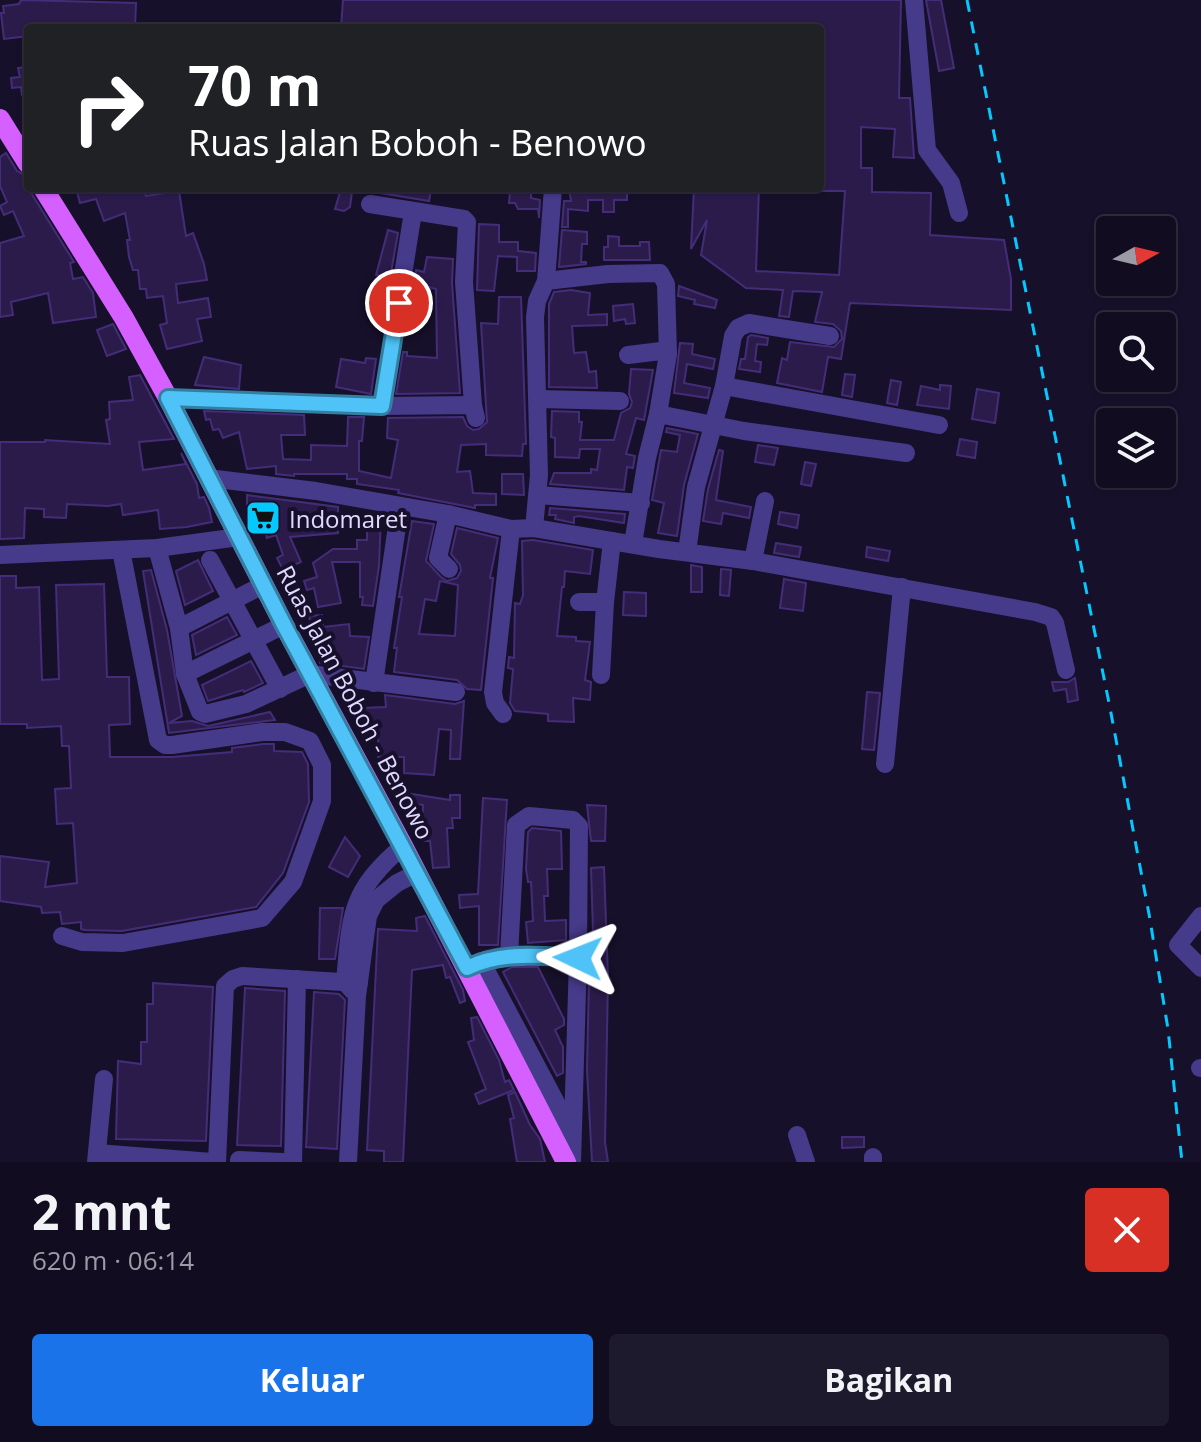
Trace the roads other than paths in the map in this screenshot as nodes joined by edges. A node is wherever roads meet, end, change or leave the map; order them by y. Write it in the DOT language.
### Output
graph roads {
  1 [pos="914,0"];
  2 [pos="0,119"];
  3 [pos="24,158"];
  4 [pos="45,192"];
  5 [pos="553,192"];
  6 [pos="370,204"];
  7 [pos="413,212"];
  8 [pos="959,213"];
  9 [pos="546,281"];
  10 [pos="830,336"];
  11 [pos="668,354"];
  12 [pos="628,355"];
  13 [pos="724,386"];
  14 [pos="168,398"];
  15 [pos="539,399"];
  16 [pos="620,401"];
  17 [pos="382,406"];
  18 [pos="658,414"];
  19 [pos="714,424"];
  20 [pos="939,425"];
  21 [pos="906,453"];
  22 [pos="208,478"];
  23 [pos="538,495"];
  24 [pos="765,501"];
  25 [pos="641,503"];
  26 [pos="400,506"];
  27 [pos="448,514"];
  28 [pos="534,528"];
  29 [pos="511,529"];
  30 [pos="239,537"];
  31 [pos="612,541"];
  32 [pos="633,544"];
  33 [pos="157,548"];
  34 [pos="121,550"];
  35 [pos="687,552"];
  36 [pos="0,555"];
  37 [pos="210,560"];
  38 [pos="753,561"];
  39 [pos="449,569"];
  40 [pos="263,585"];
  41 [pos="902,587"];
  42 [pos="232,601"];
  43 [pos="579,602"];
  44 [pos="605,602"];
  45 [pos="284,625"];
  46 [pos="179,628"];
  47 [pos="253,641"];
  48 [pos="1066,670"];
  49 [pos="185,674"];
  50 [pos="310,674"];
  51 [pos="601,675"];
  52 [pos="374,683"];
  53 [pos="280,689"];
  54 [pos="456,692"];
  55 [pos="503,714"];
  56 [pos="885,764"];
  57 [pos="403,846"];
  58 [pos="417,873"];
  59 [pos="364,902"];
  60 [pos="1201,916"];
  61 [pos="62,936"];
  62 [pos="509,955"];
  63 [pos="578,958"];
  64 [pos="474,964"];
  65 [pos="1201,968"];
  66 [pos="297,979"];
  67 [pos="354,987"];
  68 [pos="104,1079"];
  69 [pos="572,1133"];
  70 [pos="797,1135"];
  71 [pos="96,1158"];
  72 [pos="239,1160"];
  73 [pos="214,1162"];
  74 [pos="283,1162"];
  75 [pos="293,1162"];
  76 [pos="348,1162"];
  77 [pos="569,1162"];
  78 [pos="806,1162"];
  1 -- 8 [label="street"];
  2 -- 3 [label="main road"];
  4 -- 14 [label="main road, Ruas Jalan Boboh - Benowo"];
  5 -- 9 [label="street"];
  6 -- 7 [label="street"];
  7 -- 17 [label="street"];
  7 -- 17 [label="street"];
  9 -- 11 [label="street"];
  9 -- 15 [label="street"];
  10 -- 13 [label="street"];
  11 -- 12 [label="street"];
  11 -- 18 [label="street"];
  13 -- 19 [label="street"];
  13 -- 20 [label="street"];
  14 -- 17 [label="street"];
  14 -- 22 [label="main road, Ruas Jalan Boboh - Benowo"];
  15 -- 16 [label="street"];
  15 -- 23 [label="street"];
  18 -- 19 [label="street"];
  18 -- 25 [label="street"];
  19 -- 21 [label="street"];
  19 -- 35 [label="street"];
  22 -- 26 [label="street"];
  22 -- 30 [label="main road, Ruas Jalan Boboh - Benowo"];
  23 -- 25 [label="street"];
  23 -- 28 [label="street"];
  24 -- 38 [label="street"];
  25 -- 32 [label="street"];
  26 -- 27 [label="street"];
  26 -- 52 [label="street"];
  27 -- 29 [label="street"];
  27 -- 39 [label="street"];
  28 -- 29 [label="street"];
  28 -- 31 [label="street"];
  29 -- 55 [label="street"];
  30 -- 33 [label="street"];
  30 -- 40 [label="main road, Ruas Jalan Boboh - Benowo"];
  31 -- 32 [label="street"];
  31 -- 44 [label="street"];
  32 -- 35 [label="street"];
  33 -- 34 [label="street"];
  33 -- 46 [label="street"];
  34 -- 36 [label="street"];
  34 -- 61 [label="street"];
  35 -- 38 [label="street"];
  37 -- 42 [label="street"];
  38 -- 41 [label="street"];
  40 -- 42 [label="street"];
  40 -- 45 [label="main road, Ruas Jalan Boboh - Benowo"];
  41 -- 48 [label="street"];
  41 -- 56 [label="street"];
  42 -- 46 [label="street"];
  42 -- 47 [label="street"];
  43 -- 44 [label="street"];
  44 -- 51 [label="street"];
  45 -- 47 [label="street"];
  45 -- 50 [label="main road, Ruas Jalan Boboh - Benowo"];
  46 -- 49 [label="street"];
  47 -- 49 [label="street"];
  47 -- 53 [label="street"];
  49 -- 53 [label="street"];
  50 -- 52 [label="street"];
  50 -- 53 [label="street"];
  50 -- 57 [label="main road, Ruas Jalan Boboh - Benowo"];
  52 -- 54 [label="street"];
  57 -- 58 [label="main road, Ruas Jalan Boboh - Benowo"];
  57 -- 59 [label="street"];
  58 -- 59 [label="street"];
  58 -- 64 [label="main road, Ruas Jalan Boboh - Benowo"];
  59 -- 67 [label="street"];
  60 -- 65 [label="street"];
  62 -- 63 [label="street"];
  62 -- 63 [label="street"];
  62 -- 64 [label="street"];
  63 -- 69 [label="street"];
  64 -- 69 [label="street"];
  64 -- 77 [label="main road, Ruas Jalan Boboh - Benowo"];
  66 -- 67 [label="street"];
  66 -- 73 [label="street"];
  66 -- 75 [label="street"];
  67 -- 76 [label="street"];
  68 -- 71 [label="street"];
  69 -- 77 [label="street"];
  70 -- 78 [label="street"];
  71 -- 73 [label="street"];
  72 -- 74 [label="street"];
}
